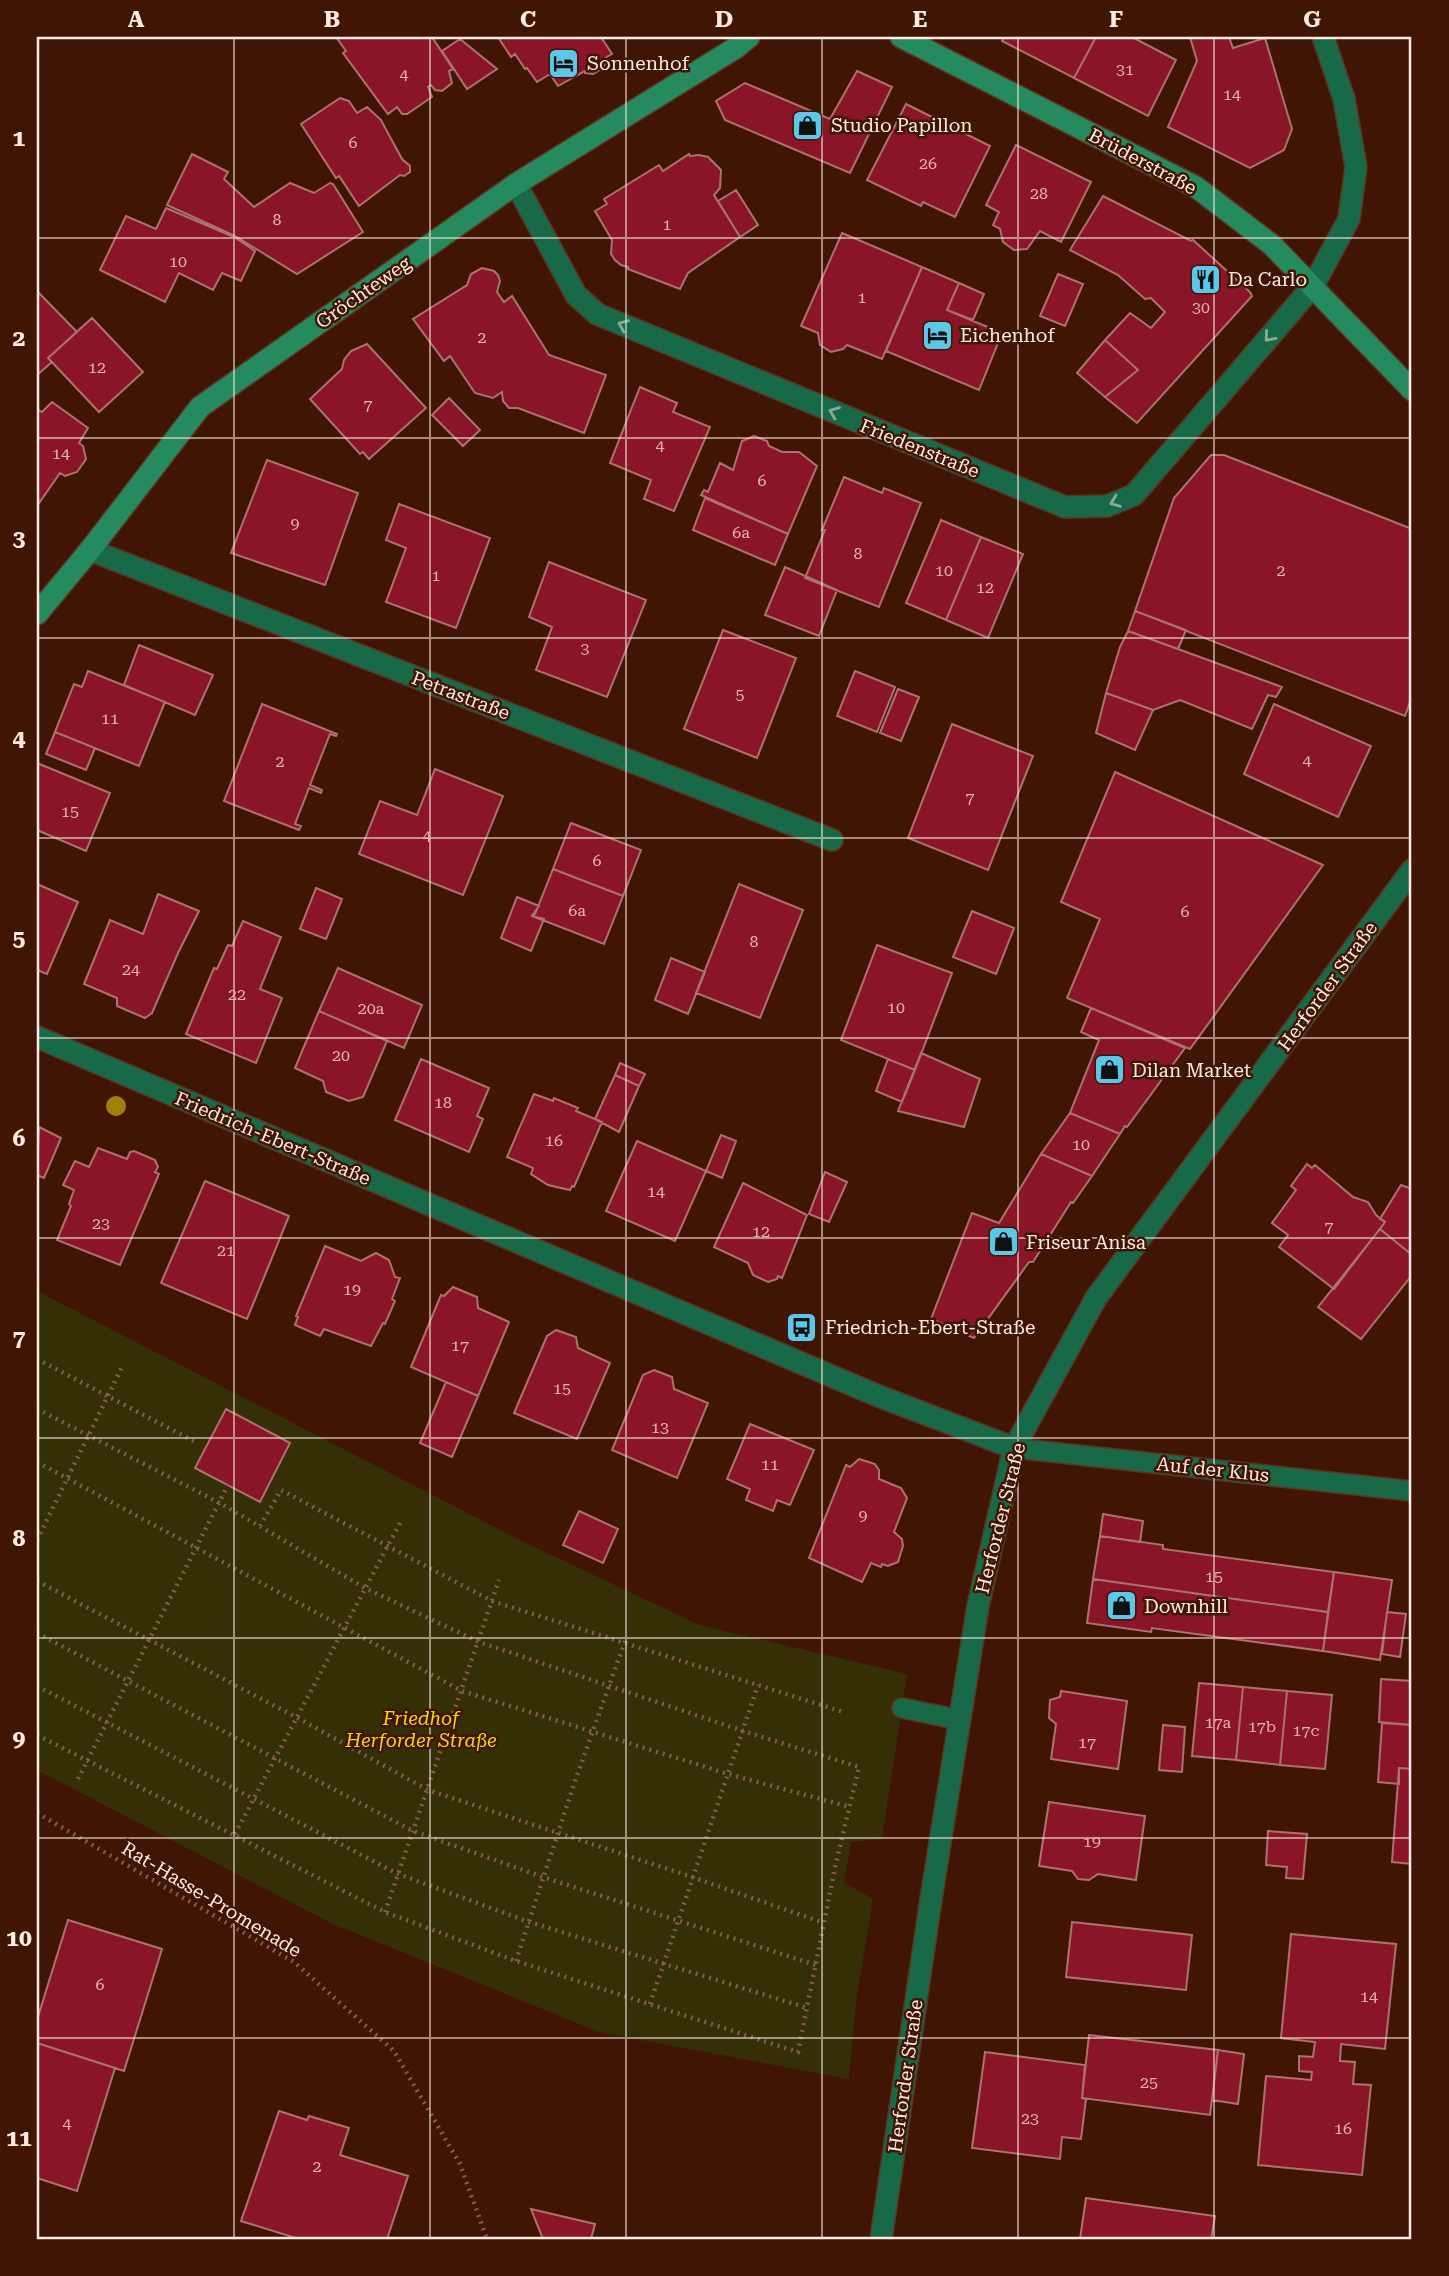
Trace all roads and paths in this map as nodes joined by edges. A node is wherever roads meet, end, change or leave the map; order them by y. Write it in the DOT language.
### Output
graph roads {
  1 [pos="749,37"];
  2 [pos="901,37"];
  3 [pos="1323,37"];
  4 [pos="516,184"];
  5 [pos="1313,286"];
  6 [pos="1412,390"];
  7 [pos="90,550"];
  8 [pos="37,614"];
  9 [pos="832,840"];
  10 [pos="1412,870"];
  11 [pos="37,1037"];
  12 [pos="37,1359"];
  13 [pos="123,1365"];
  14 [pos="108,1397"];
  15 [pos="37,1409"];
  16 [pos="89,1436"];
  17 [pos="197,1443"];
  18 [pos="1014,1448"];
  19 [pos="37,1462"];
  20 [pos="66,1478"];
  21 [pos="228,1485"];
  22 [pos="1412,1491"];
  23 [pos="220,1503"];
  24 [pos="401,1521"];
  25 [pos="260,1527"];
  26 [pos="37,1541"];
  27 [pos="197,1547"];
  28 [pos="388,1547"];
  29 [pos="499,1580"];
  30 [pos="37,1581"];
  31 [pos="365,1588"];
  32 [pos="492,1601"];
  33 [pos="343,1628"];
  34 [pos="37,1633"];
  35 [pos="148,1639"];
  36 [pos="625,1641"];
  37 [pos="479,1642"];
  38 [pos="129,1680"];
  39 [pos="758,1685"];
  40 [pos="37,1686"];
  41 [pos="609,1686"];
  42 [pos="462,1691"];
  43 [pos="902,1708"];
  44 [pos="843,1712"];
  45 [pos="296,1717"];
  46 [pos="960,1720"];
  47 [pos="107,1722"];
  48 [pos="593,1730"];
  49 [pos="743,1731"];
  50 [pos="37,1735"];
  51 [pos="274,1758"];
  52 [pos="86,1762"];
  53 [pos="728,1774"];
  54 [pos="78,1779"];
  55 [pos="428,1790"];
  56 [pos="254,1798"];
  57 [pos="850,1807"];
  58 [pos="37,1813"];
  59 [pos="413,1830"];
  60 [pos="234,1834"];
  61 [pos="557,1834"];
  62 [pos="398,1874"];
  63 [pos="543,1877"];
  64 [pos="692,1877"];
  65 [pos="385,1912"];
  66 [pos="528,1922"];
  67 [pos="677,1922"];
  68 [pos="824,1923"];
  69 [pos="516,1961"];
  70 [pos="663,1964"];
  71 [pos="816,1965"];
  72 [pos="650,2004"];
  73 [pos="807,2008"];
  74 [pos="487,2239"];
  75 [pos="881,2239"];
  1 -- 4 [label="street, Gröchteweg"];
  2 -- 5 [label="street, Brüderstraße"];
  3 -- 5 [label="street, Friedenstraße"];
  5 -- 4 [label="street, Friedenstraße, one-way"];
  4 -- 7 [label="street, Gröchteweg"];
  5 -- 6 [label="street, Brüderstraße"];
  7 -- 8 [label="street, Gröchteweg"];
  7 -- 9 [label="street, Petrastraße"];
  10 -- 18 [label="street, Herforder Straße"];
  11 -- 18 [label="street, Friedrich-Ebert-Straße"];
  12 -- 14 [label="path"];
  13 -- 14 [label="path"];
  14 -- 16 [label="path"];
  14 -- 17 [label="path"];
  15 -- 16 [label="path"];
  16 -- 20 [label="path"];
  16 -- 23 [label="path"];
  18 -- 22 [label="lane, Auf der Klus"];
  18 -- 46 [label="street, Herforder Straße"];
  19 -- 20 [label="path"];
  20 -- 26 [label="path"];
  20 -- 27 [label="path"];
  21 -- 23 [label="path"];
  23 -- 25 [label="path"];
  23 -- 27 [label="path"];
  24 -- 28 [label="path"];
  25 -- 28 [label="path"];
  25 -- 31 [label="path"];
  27 -- 33 [label="path"];
  27 -- 35 [label="path"];
  28 -- 31 [label="path"];
  28 -- 32 [label="path"];
  29 -- 32 [label="path"];
  30 -- 35 [label="path"];
  31 -- 33 [label="path"];
  31 -- 37 [label="path"];
  32 -- 36 [label="path"];
  32 -- 37 [label="path"];
  33 -- 42 [label="path"];
  33 -- 45 [label="path"];
  34 -- 38 [label="path"];
  35 -- 38 [label="path"];
  35 -- 45 [label="path"];
  36 -- 39 [label="path"];
  36 -- 41 [label="path"];
  37 -- 41 [label="path"];
  37 -- 42 [label="path"];
  38 -- 47 [label="path"];
  38 -- 51 [label="path"];
  39 -- 44 [label="path"];
  39 -- 49 [label="path"];
  40 -- 47 [label="path"];
  41 -- 48 [label="path"];
  41 -- 49 [label="path"];
  42 -- 48 [label="path"];
  42 -- 55 [label="path"];
  43 -- 46 [label="lane"];
  45 -- 51 [label="path"];
  45 -- 55 [label="path"];
  46 -- 75 [label="street, Herforder Straße"];
  47 -- 52 [label="path"];
  47 -- 56 [label="path"];
  48 -- 53 [label="path"];
  48 -- 61 [label="path"];
  49 -- 53 [label="path"];
  49 -- 57 [label="path"];
  50 -- 52 [label="path"];
  51 -- 56 [label="path"];
  51 -- 59 [label="path"];
  52 -- 54 [label="path"];
  52 -- 60 [label="path"];
  53 -- 57 [label="path"];
  53 -- 64 [label="path"];
  55 -- 59 [label="path"];
  55 -- 61 [label="path"];
  56 -- 60 [label="path"];
  56 -- 62 [label="path"];
  57 -- 68 [label="path"];
  58 -- 74 [label="path, Rat-Hasse-Promenade"];
  59 -- 62 [label="path"];
  59 -- 63 [label="path"];
  60 -- 65 [label="path"];
  61 -- 63 [label="path"];
  61 -- 64 [label="path"];
  62 -- 65 [label="path"];
  62 -- 66 [label="path"];
  63 -- 66 [label="path"];
  63 -- 67 [label="path"];
  64 -- 67 [label="path"];
  64 -- 68 [label="path"];
  65 -- 69 [label="path"];
  66 -- 69 [label="path"];
  66 -- 70 [label="path"];
  67 -- 70 [label="path"];
  67 -- 71 [label="path"];
  68 -- 71 [label="path"];
  69 -- 72 [label="path"];
  70 -- 72 [label="path"];
  70 -- 73 [label="path"];
  71 -- 73 [label="path"];
  72 -- 73 [label="path"];
}
